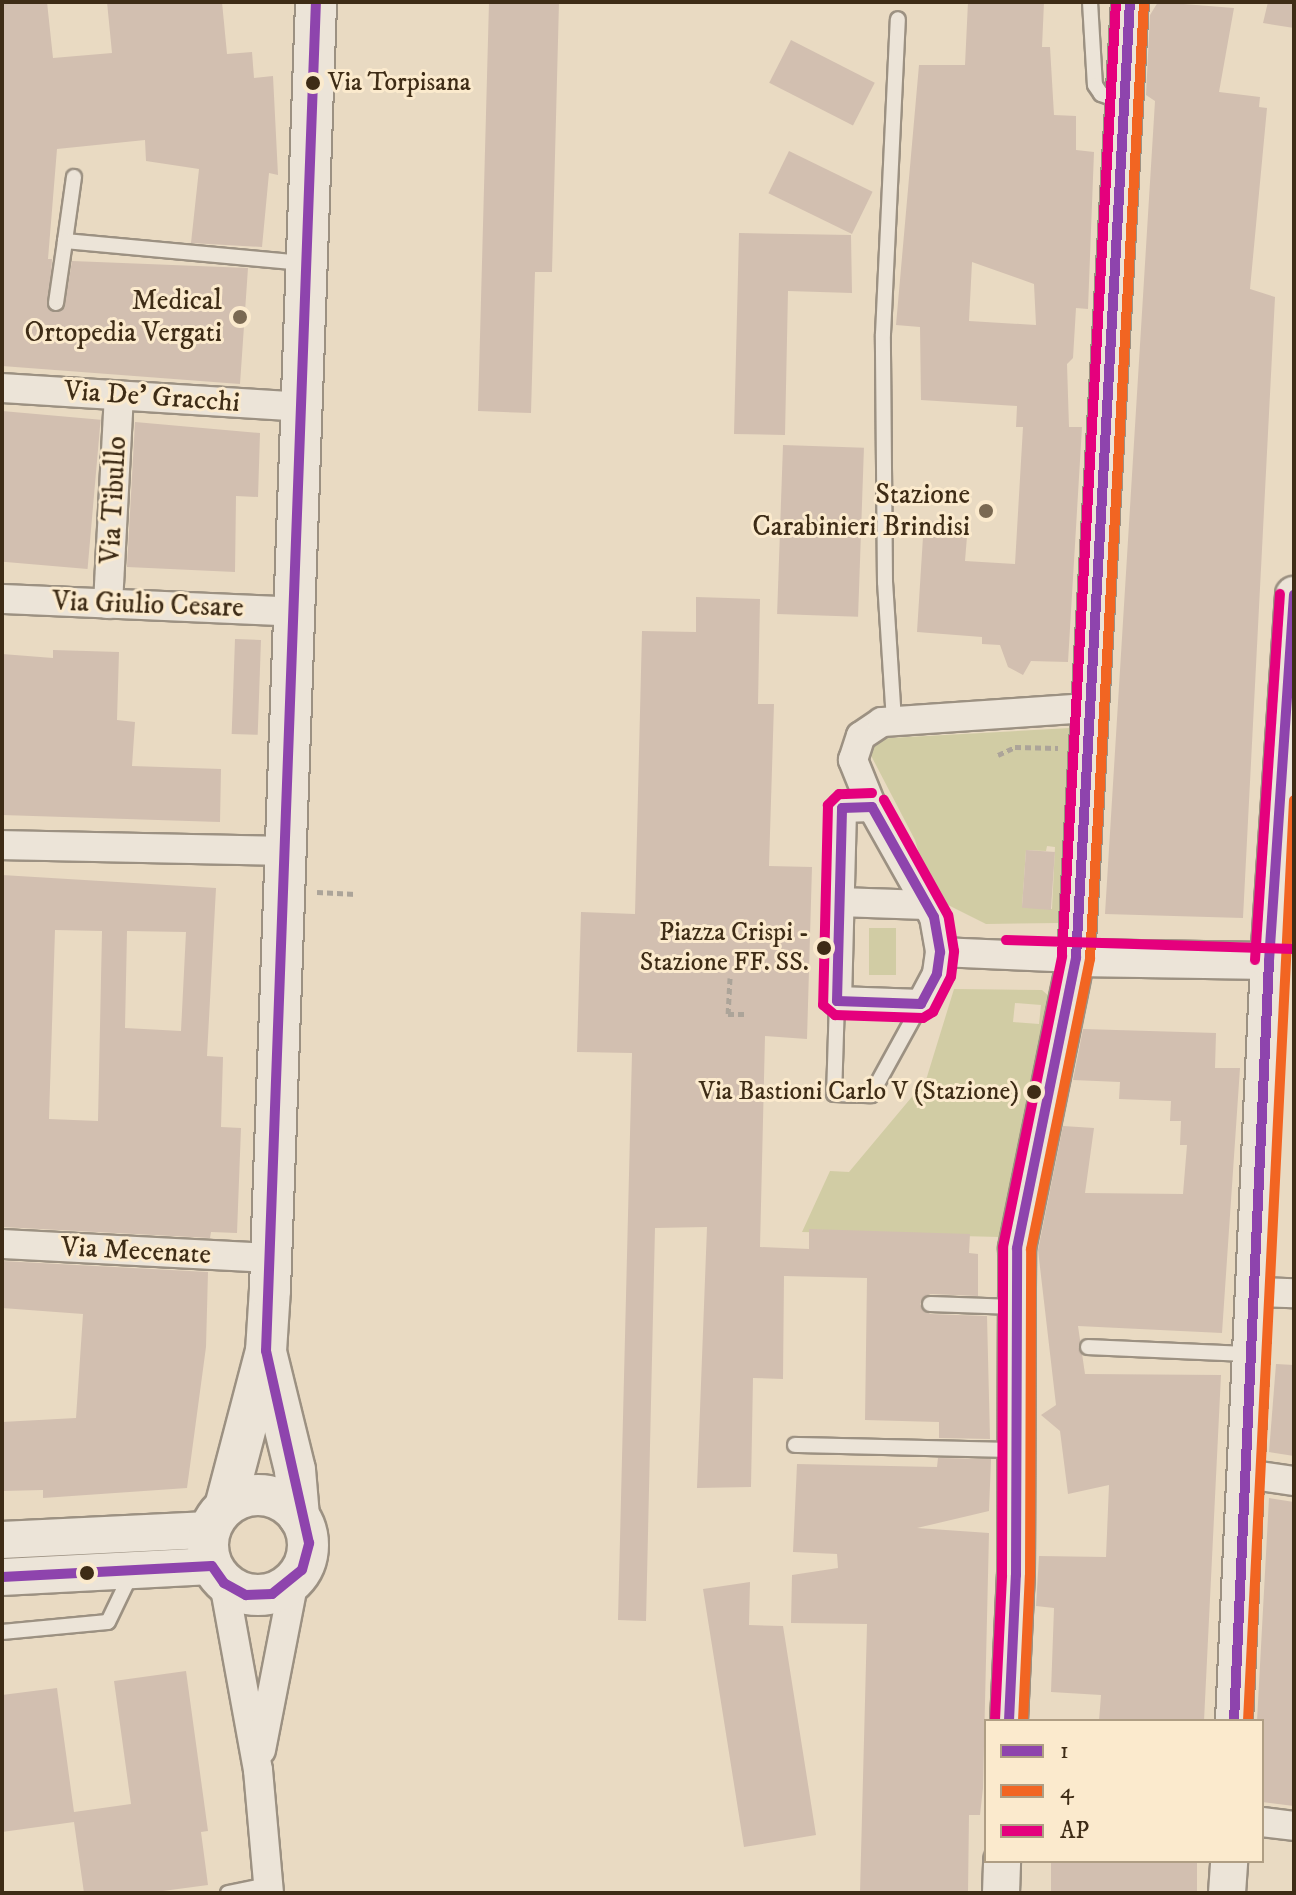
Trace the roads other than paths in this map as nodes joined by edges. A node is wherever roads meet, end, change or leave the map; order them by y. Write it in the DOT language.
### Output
graph roads {
  1 [pos="316,2"];
  2 [pos="1090,2"];
  3 [pos="1130,2"];
  4 [pos="898,19"];
  5 [pos="1120,101"];
  6 [pos="74,177"];
  7 [pos="65,241"];
  8 [pos="308,264"];
  9 [pos="56,303"];
  10 [pos="2,388"];
  11 [pos="119,396"];
  12 [pos="302,407"];
  13 [pos="1294,595"];
  14 [pos="2,599"];
  15 [pos="108,604"];
  16 [pos="294,612"];
  17 [pos="1292,638"];
  18 [pos="1089,708"];
  19 [pos="894,721"];
  20 [pos="872,807"];
  21 [pos="2,845"];
  22 [pos="286,851"];
  23 [pos="839,902"];
  24 [pos="926,905"];
  25 [pos="940,952"];
  26 [pos="1076,958"];
  27 [pos="1282,962"];
  28 [pos="837,1001"];
  29 [pos="921,1004"];
  30 [pos="2,1244"];
  31 [pos="271,1258"];
  32 [pos="1257,1292"];
  33 [pos="1294,1293"];
  34 [pos="930,1304"];
  35 [pos="1015,1307"];
  36 [pos="1088,1347"];
  37 [pos="266,1351"];
  38 [pos="1253,1354"];
  39 [pos="795,1445"];
  40 [pos="1015,1450"];
  41 [pos="1246,1474"];
  42 [pos="1294,1481"];
  43 [pos="299,1517"];
  44 [pos="2,1540"];
  45 [pos="217,1547"];
  46 [pos="134,1567"];
  47 [pos="2,1577"];
  48 [pos="294,1581"];
  49 [pos="2,1632"];
  50 [pos="1009,1719"];
  51 [pos="1234,1719"];
  52 [pos="258,1770"];
  53 [pos="1264,1822"];
  54 [pos="1294,1826"];
  55 [pos="1002,1863"];
  56 [pos="1229,1863"];
  57 [pos="268,1889"];
  58 [pos="228,1893"];
  59 [pos="1001,1893"];
  60 [pos="1227,1893"];
  1 -- 8 [label="main road"];
  2 -- 5 [label="lane"];
  3 -- 5 [label="street"];
  4 -- 19 [label="lane"];
  5 -- 18 [label="street"];
  6 -- 7 [label="lane"];
  7 -- 8 [label="lane"];
  7 -- 9 [label="lane"];
  8 -- 12 [label="main road"];
  10 -- 11 [label="street, Via De' Gracchi"];
  11 -- 12 [label="street, Via De' Gracchi"];
  11 -- 15 [label="street, Via Tibullo"];
  12 -- 16 [label="main road"];
  13 -- 17 [label="street"];
  14 -- 15 [label="street, Via Giulio Cesare"];
  15 -- 16 [label="street, Via Giulio Cesare"];
  16 -- 22 [label="main road"];
  17 -- 27 [label="street"];
  18 -- 19 [label="street"];
  18 -- 26 [label="street"];
  19 -- 20 [label="street"];
  20 -- 23 [label="street"];
  20 -- 24 [label="street"];
  21 -- 22 [label="street"];
  22 -- 31 [label="main road"];
  23 -- 24 [label="street"];
  23 -- 28 [label="street"];
  24 -- 25 [label="street"];
  25 -- 26 [label="street"];
  25 -- 29 [label="street"];
  26 -- 27 [label="street"];
  26 -- 35 [label="street"];
  27 -- 32 [label="street"];
  28 -- 29 [label="street"];
  28 -- 29 [label="lane"];
  30 -- 31 [label="street, Via Mecenate"];
  31 -- 37 [label="main road"];
  32 -- 33 [label="street"];
  32 -- 38 [label="street"];
  34 -- 35 [label="lane"];
  35 -- 40 [label="street"];
  36 -- 38 [label="lane"];
  37 -- 43 [label="main road"];
  37 -- 45 [label="main road"];
  38 -- 41 [label="street"];
  39 -- 40 [label="lane"];
  40 -- 50 [label="street"];
  41 -- 42 [label="street"];
  41 -- 51 [label="street"];
  43 -- 45 [label="main road"];
  43 -- 48 [label="main road"];
  44 -- 45 [label="street"];
  45 -- 46 [label="street"];
  45 -- 48 [label="main road"];
  45 -- 52 [label="street"];
  46 -- 47 [label="street"];
  46 -- 49 [label="lane"];
  48 -- 52 [label="street"];
  52 -- 57 [label="street"];
  53 -- 54 [label="street"];
  55 -- 59 [label="street"];
  56 -- 60 [label="street"];
  57 -- 58 [label="lane"];
}
